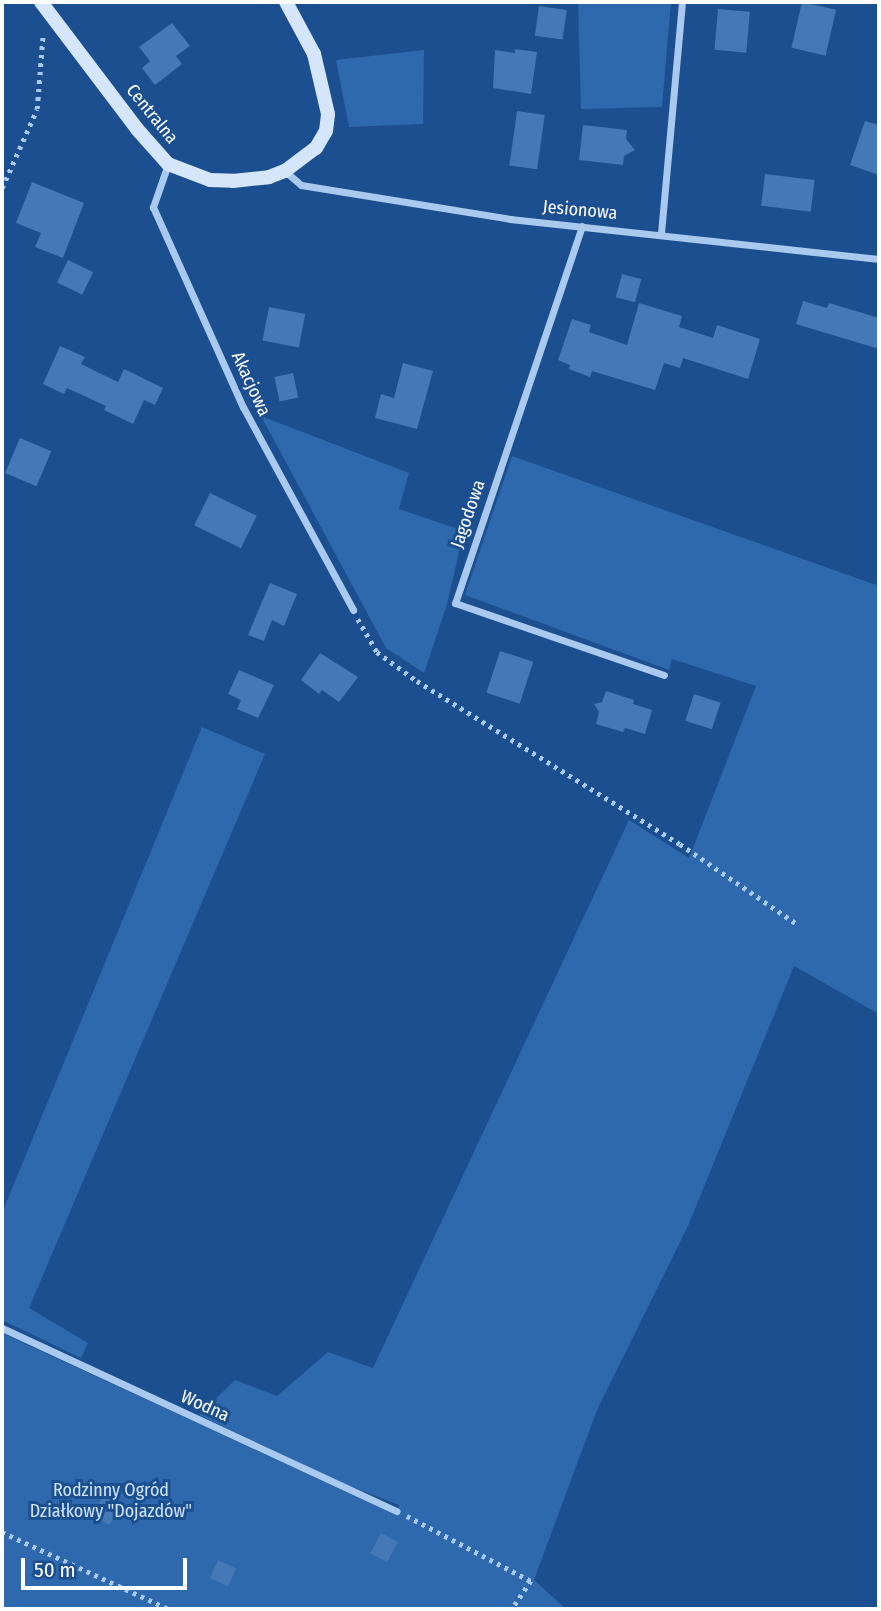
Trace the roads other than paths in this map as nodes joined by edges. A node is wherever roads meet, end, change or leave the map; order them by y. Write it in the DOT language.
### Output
graph roads {
  1 [pos="286,2"];
  2 [pos="682,2"];
  3 [pos="43,5"];
  4 [pos="169,164"];
  5 [pos="285,171"];
  6 [pos="582,226"];
  7 [pos="661,233"];
  8 [pos="879,259"];
  9 [pos="353,610"];
  10 [pos="664,675"];
  11 [pos="2,1328"];
  12 [pos="397,1511"];
  1 -- 5 [label="street, Centralna"];
  2 -- 7 [label="street"];
  3 -- 4 [label="street, Centralna"];
  4 -- 5 [label="street, Centralna"];
  4 -- 9 [label="street, Akacjowa"];
  5 -- 6 [label="street, Jesionowa"];
  6 -- 7 [label="street, Jesionowa"];
  6 -- 10 [label="street, Jagodowa"];
  7 -- 8 [label="street, Jesionowa"];
  11 -- 12 [label="street, Wodna"];
}
